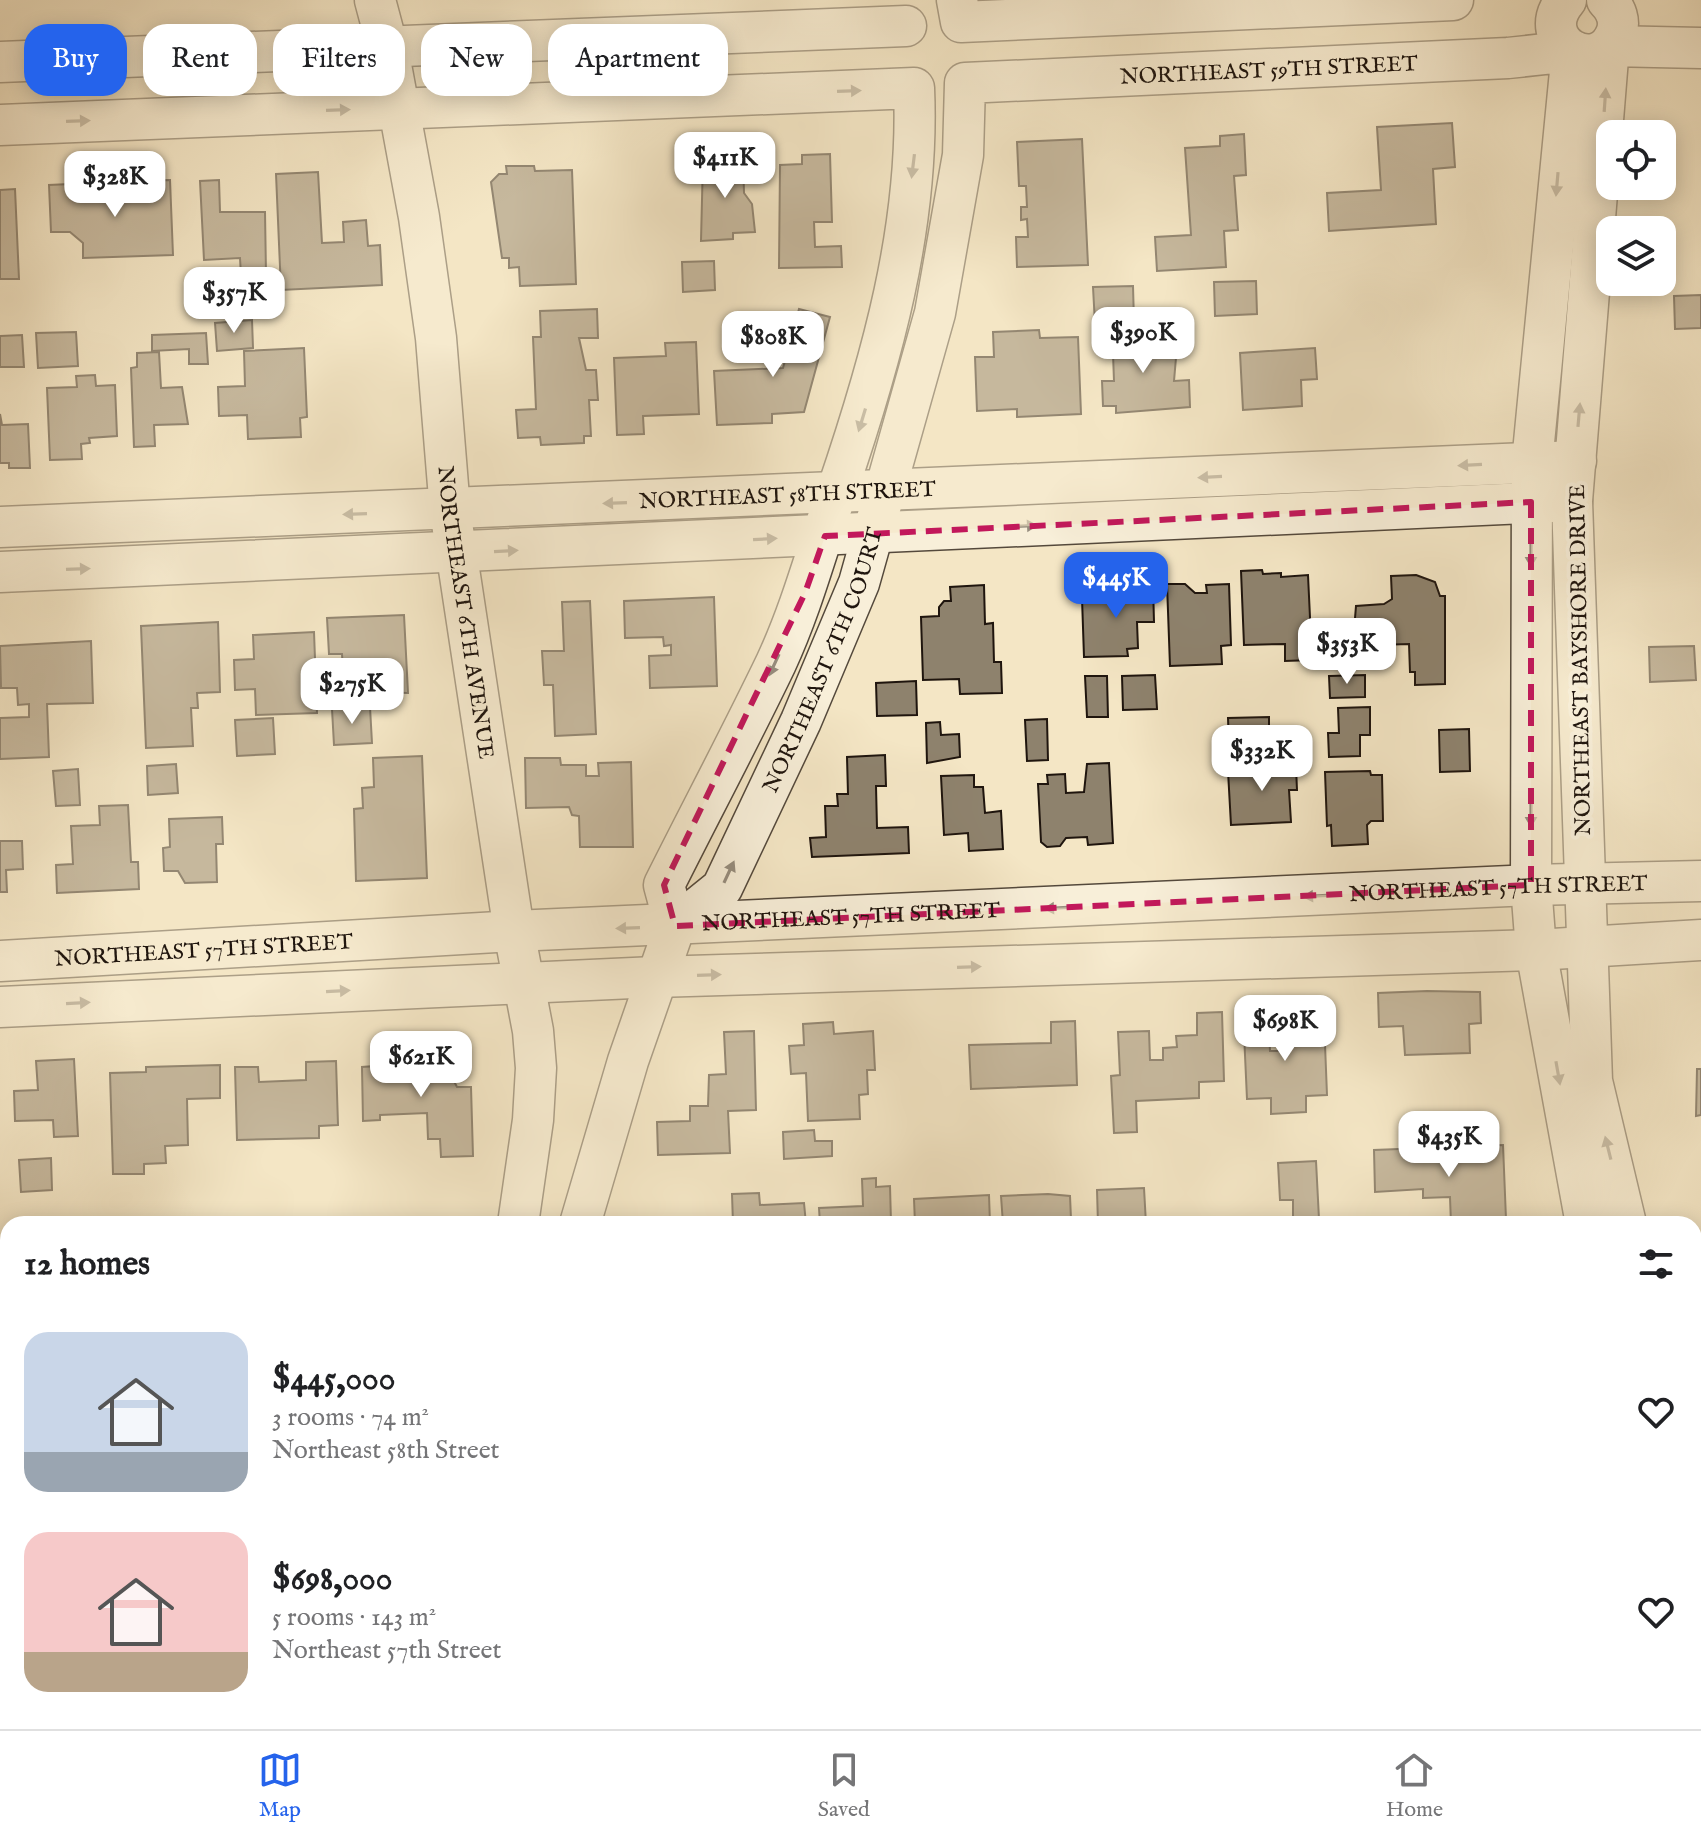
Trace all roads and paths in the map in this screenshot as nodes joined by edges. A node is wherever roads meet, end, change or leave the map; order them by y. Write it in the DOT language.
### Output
graph roads {
  1 [pos="375,0"];
  2 [pos="1453,0"];
  3 [pos="1566,0"];
  4 [pos="1607,0"];
  5 [pos="959,11"];
  6 [pos="904,13"];
  7 [pos="381,24"];
  8 [pos="405,48"];
  9 [pos="1591,48"];
  10 [pos="1701,48"];
  11 [pos="273,53"];
  12 [pos="0,62"];
  13 [pos="965,83"];
  14 [pos="914,88"];
  15 [pos="397,96"];
  16 [pos="399,107"];
  17 [pos="0,125"];
  18 [pos="1576,461"];
  19 [pos="1532,463"];
  20 [pos="886,492"];
  21 [pos="836,494"];
  22 [pos="1572,501"];
  23 [pos="1531,502"];
  24 [pos="450,510"];
  25 [pos="0,527"];
  26 [pos="874,534"];
  27 [pos="825,536"];
  28 [pos="457,554"];
  29 [pos="0,572"];
  30 [pos="1701,881"];
  31 [pos="1584,884"];
  32 [pos="1531,885"];
  33 [pos="675,926"];
  34 [pos="514,931"];
  35 [pos="1701,940"];
  36 [pos="1588,947"];
  37 [pos="1536,950"];
  38 [pos="0,961"];
  39 [pos="655,977"];
  40 [pos="524,983"];
  41 [pos="0,1007"];
  42 [pos="519,1216"];
  43 [pos="582,1216"];
  44 [pos="1585,1216"];
  45 [pos="1624,1216"];
  1 -- 7 [label="street, NORTHEAST 6TH AVENUE"];
  2 -- 5 [label="street"];
  3 -- 9 [label="street, NORTHEAST BAYSHORE DRIVE"];
  4 -- 9 [label="street, NORTHEAST BAYSHORE DRIVE"];
  5 -- 6 [label="street"];
  5 -- 13 [label="street"];
  6 -- 8 [label="street"];
  6 -- 14 [label="street"];
  9 -- 10 [label="street, NORTHEAST 59TH STREET"];
  9 -- 13 [label="street, NORTHEAST 59TH STREET"];
  18 -- 9 [label="street, NORTHEAST BAYSHORE DRIVE, one-way"];
  9 -- 19 [label="street, NORTHEAST BAYSHORE DRIVE, one-way"];
  11 -- 12 [label="street"];
  13 -- 14 [label="street"];
  13 -- 20 [label="street, NORTHEAST 6TH COURT"];
  16 -- 14 [label="street, one-way"];
  14 -- 21 [label="street, NORTHEAST 6TH COURT, one-way"];
  15 -- 16 [label="street, NORTHEAST 6TH AVENUE"];
  17 -- 16 [label="street, one-way"];
  16 -- 24 [label="street, NORTHEAST 6TH AVENUE"];
  18 -- 19 [label="street, NORTHEAST 58TH STREET"];
  18 -- 22 [label="street, NORTHEAST BAYSHORE DRIVE"];
  19 -- 20 [label="street, NORTHEAST 58TH STREET, one-way"];
  19 -- 23 [label="street, NORTHEAST BAYSHORE DRIVE"];
  20 -- 21 [label="street, NORTHEAST 58TH STREET"];
  20 -- 26 [label="street, NORTHEAST 6TH COURT"];
  21 -- 24 [label="street, NORTHEAST 58TH STREET, one-way"];
  21 -- 27 [label="street, NORTHEAST 6TH COURT"];
  22 -- 23 [label="street, NORTHEAST 58TH STREET"];
  22 -- 31 [label="street, NORTHEAST BAYSHORE DRIVE"];
  26 -- 23 [label="street, NORTHEAST 58TH STREET, one-way"];
  23 -- 32 [label="street, NORTHEAST BAYSHORE DRIVE, one-way"];
  24 -- 25 [label="street, NORTHEAST 58TH STREET, one-way"];
  24 -- 28 [label="street, NORTHEAST 6TH AVENUE"];
  26 -- 27 [label="street, NORTHEAST 58TH STREET"];
  33 -- 26 [label="street, NORTHEAST 6TH COURT, one-way"];
  28 -- 27 [label="street, NORTHEAST 58TH STREET, one-way"];
  27 -- 33 [label="street, NORTHEAST 6TH COURT, one-way"];
  29 -- 28 [label="street, NORTHEAST 58TH STREET, one-way"];
  28 -- 34 [label="street, NORTHEAST 6TH AVENUE"];
  30 -- 31 [label="street, NORTHEAST 57TH STREET"];
  31 -- 32 [label="street, NORTHEAST 57TH STREET"];
  31 -- 36 [label="street, NORTHEAST BAYSHORE DRIVE"];
  32 -- 33 [label="street, NORTHEAST 57TH STREET, one-way"];
  32 -- 37 [label="street, NORTHEAST BAYSHORE DRIVE"];
  33 -- 34 [label="street, NORTHEAST 57TH STREET, one-way"];
  33 -- 39 [label="street, NORTHEAST 6TH COURT"];
  34 -- 38 [label="street, NORTHEAST 57TH STREET"];
  34 -- 40 [label="street, NORTHEAST 6TH AVENUE"];
  35 -- 36 [label="street"];
  36 -- 37 [label="street"];
  45 -- 36 [label="street, NORTHEAST BAYSHORE DRIVE, one-way"];
  39 -- 37 [label="street, one-way"];
  37 -- 44 [label="street, NORTHEAST BAYSHORE DRIVE, one-way"];
  39 -- 40 [label="street"];
  39 -- 43 [label="street"];
  41 -- 40 [label="street, one-way"];
  40 -- 42 [label="street, NORTHEAST 6TH AVENUE"];
}
